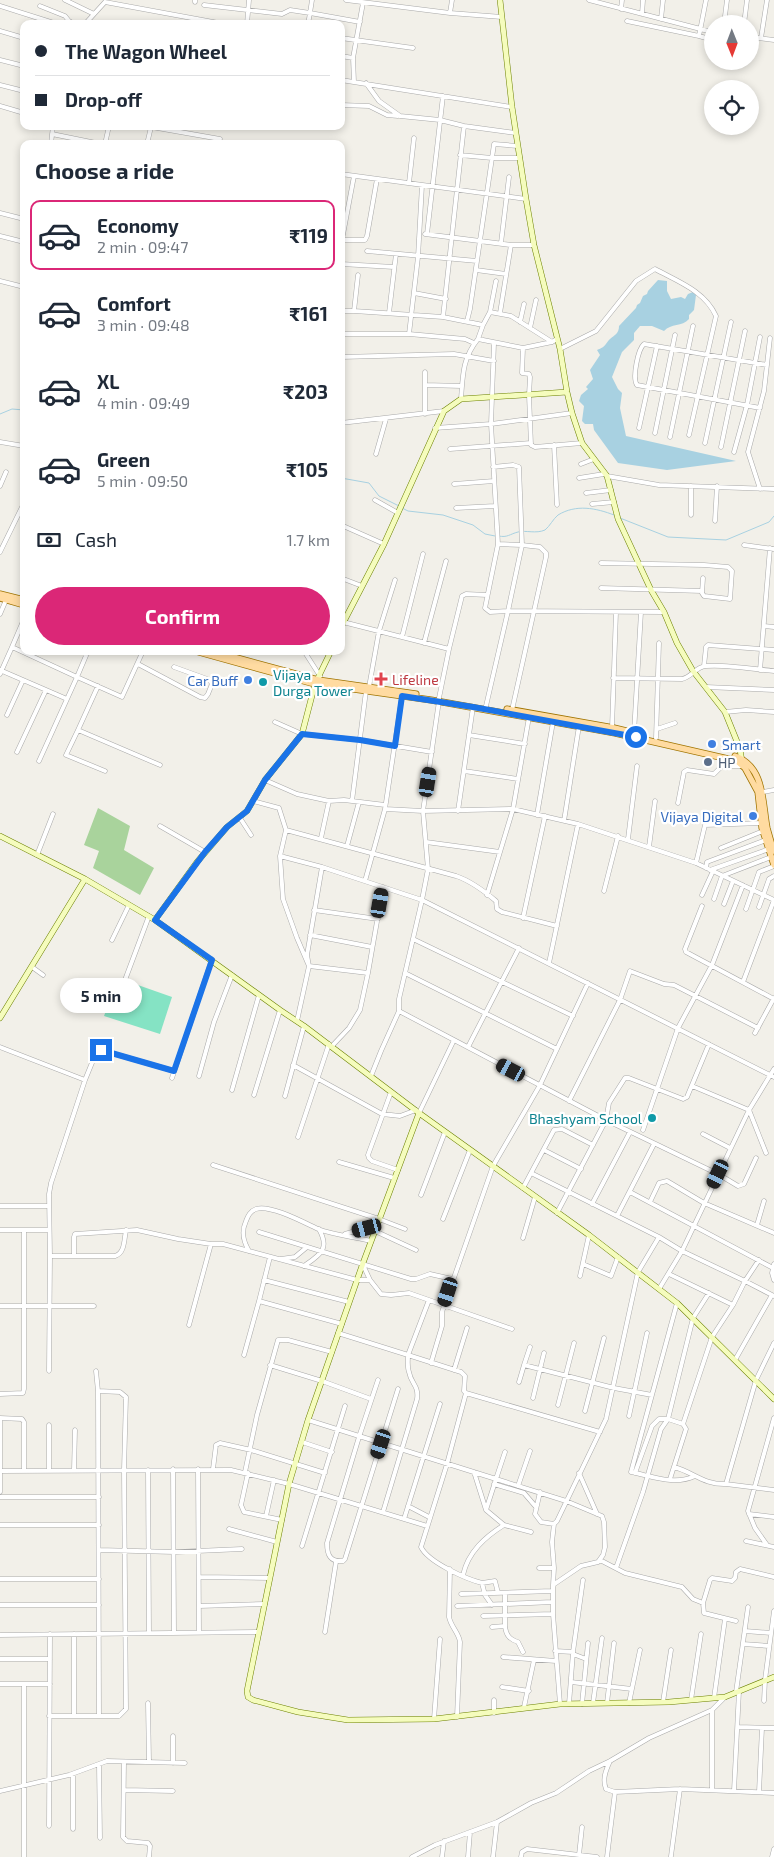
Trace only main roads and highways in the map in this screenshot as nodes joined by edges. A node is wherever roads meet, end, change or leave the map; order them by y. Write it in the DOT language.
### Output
graph roads {
  1 [pos="0,594"];
  2 [pos="3,599"];
  3 [pos="20,599"];
  4 [pos="20,604"];
  5 [pos="212,655"];
  6 [pos="226,655"];
  7 [pos="318,680"];
  8 [pos="368,689"];
  9 [pos="439,700"];
  10 [pos="743,763"];
  11 [pos="764,823"];
  12 [pos="771,850"];
  13 [pos="774,866"];
  1 -- 3 [label="main road"];
  2 -- 4 [label="main road"];
  5 -- 7 [label="main road"];
  6 -- 7 [label="main road"];
  7 -- 8 [label="main road"];
  8 -- 9 [label="main road"];
  8 -- 9 [label="main road"];
  9 -- 10 [label="main road"];
  9 -- 10 [label="main road"];
  10 -- 11 [label="main road"];
  10 -- 11 [label="main road"];
  11 -- 12 [label="main road"];
  11 -- 12 [label="main road"];
  12 -- 13 [label="main road"];
}
